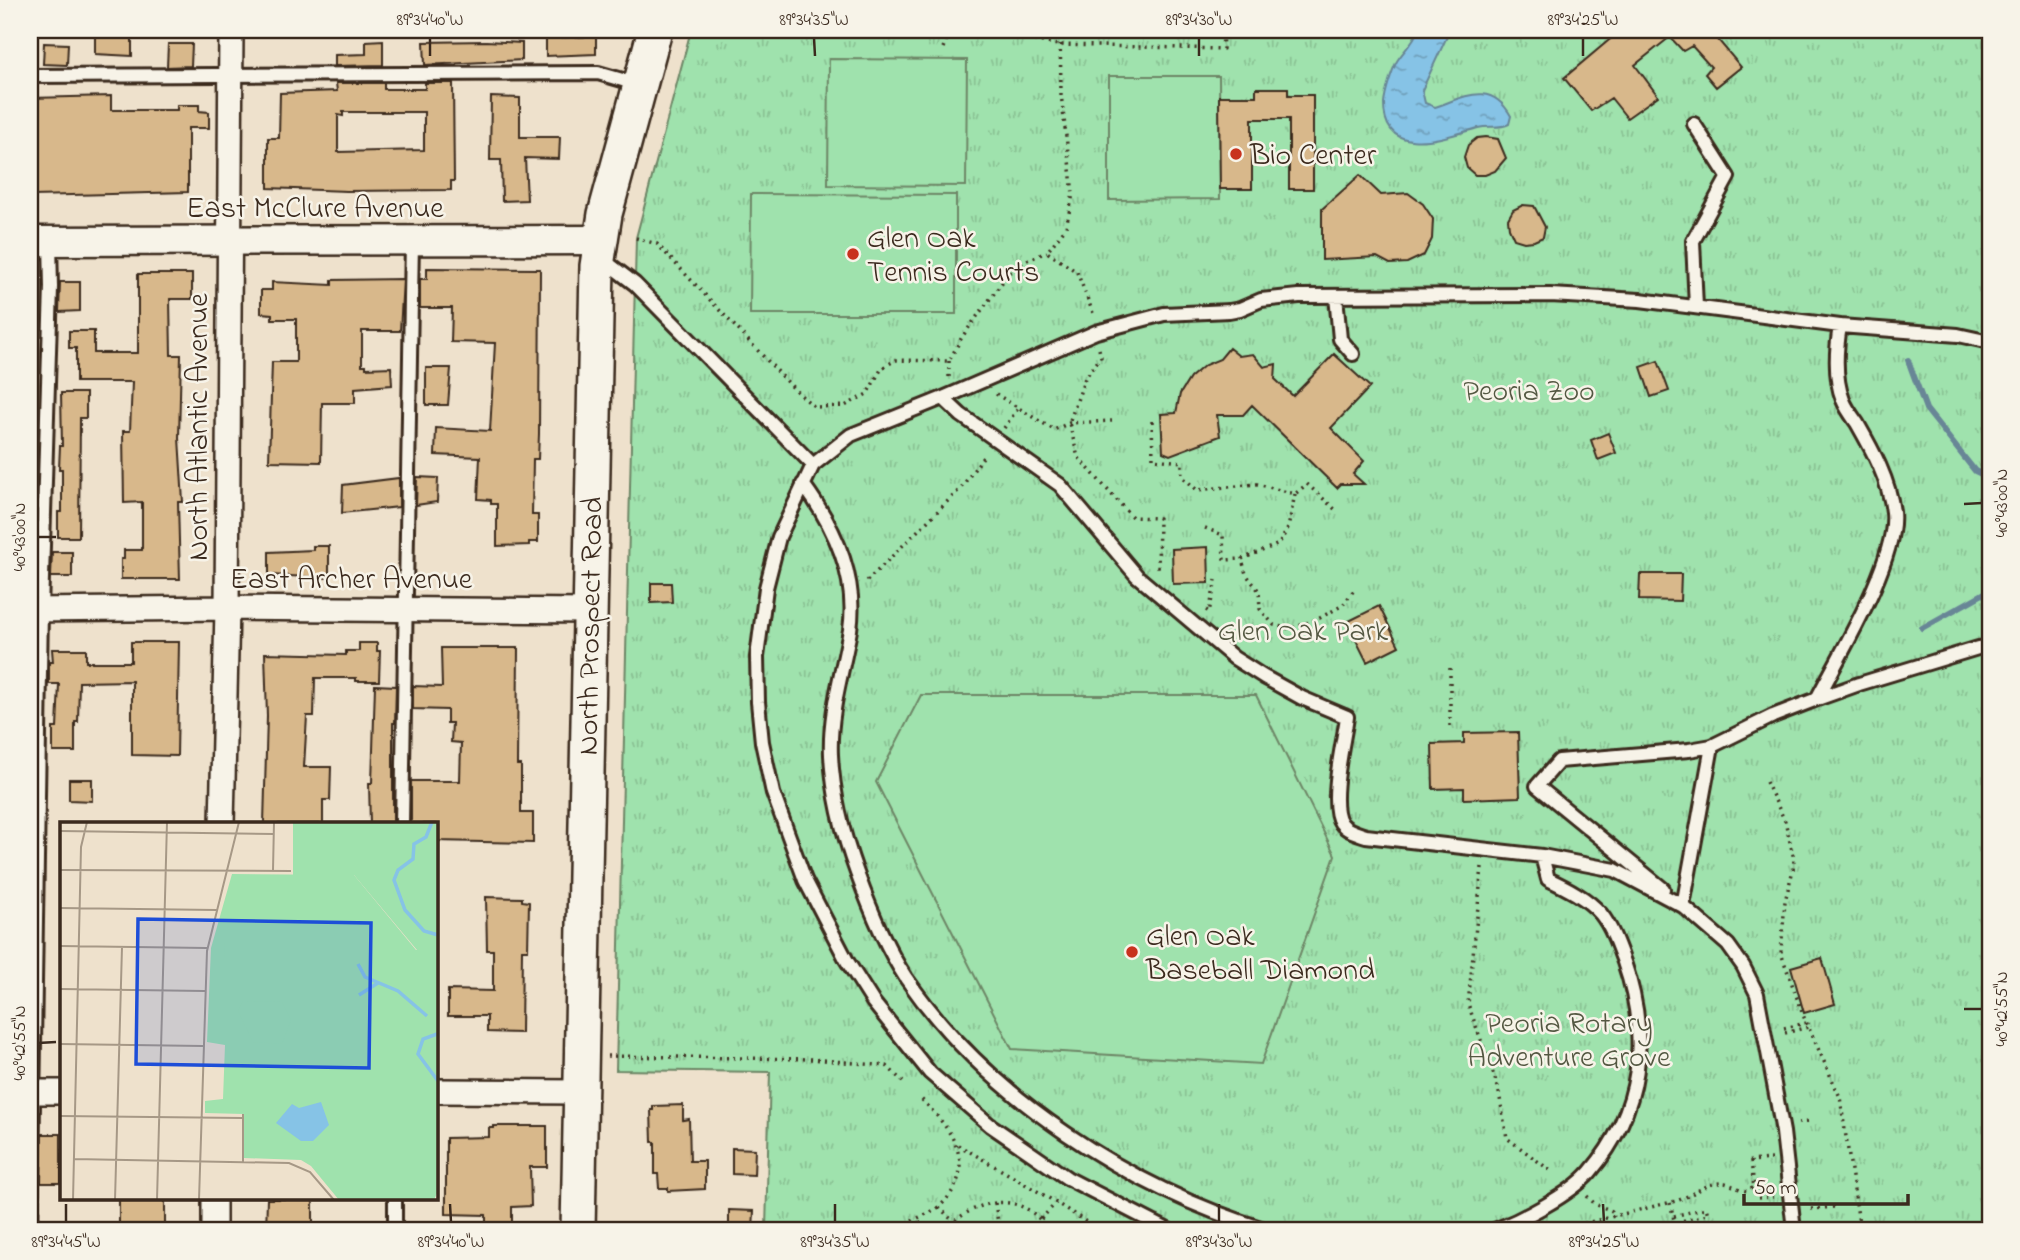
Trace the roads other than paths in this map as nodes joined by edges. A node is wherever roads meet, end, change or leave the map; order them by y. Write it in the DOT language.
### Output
graph roads {
  1 [pos="231,30"];
  2 [pos="655,30"];
  3 [pos="30,76"];
  4 [pos="230,76"];
  5 [pos="640,85"];
  6 [pos="1694,124"];
  7 [pos="230,240"];
  8 [pos="40,241"];
  9 [pos="412,241"];
  10 [pos="599,248"];
  11 [pos="1336,296"];
  12 [pos="1696,306"];
  13 [pos="1840,326"];
  14 [pos="1990,342"];
  15 [pos="1353,354"];
  16 [pos="943,398"];
  17 [pos="813,465"];
  18 [pos="803,484"];
  19 [pos="227,608"];
  20 [pos="406,609"];
  21 [pos="36,610"];
  22 [pos="589,611"];
  23 [pos="1990,647"];
  24 [pos="1817,699"];
  25 [pos="1712,746"];
  26 [pos="222,822"];
  27 [pos="402,822"];
  28 [pos="1542,856"];
  29 [pos="1684,906"];
  30 [pos="438,1091"];
  31 [pos="579,1091"];
  32 [pos="32,1092"];
  33 [pos="60,1092"];
  34 [pos="214,1200"];
  35 [pos="395,1200"];
  36 [pos="32,1230"];
  37 [pos="214,1230"];
  38 [pos="395,1230"];
  39 [pos="578,1230"];
  40 [pos="1168,1230"];
  41 [pos="1267,1230"];
  42 [pos="1495,1230"];
  43 [pos="1794,1230"];
  1 -- 4 [label="street, North Atlantic Avenue"];
  2 -- 5 [label="main road, North Prospect Road"];
  3 -- 4 [label="lane"];
  4 -- 5 [label="lane"];
  4 -- 7 [label="street, North Atlantic Avenue"];
  5 -- 10 [label="main road, North Prospect Road"];
  6 -- 12 [label="lane"];
  7 -- 8 [label="street, East McClure Avenue"];
  7 -- 9 [label="street, East McClure Avenue"];
  7 -- 19 [label="street, North Atlantic Avenue"];
  8 -- 21 [label="lane"];
  9 -- 10 [label="street, East McClure Avenue"];
  9 -- 20 [label="lane"];
  10 -- 17 [label="lane"];
  10 -- 22 [label="main road, North Prospect Road"];
  11 -- 12 [label="lane"];
  11 -- 15 [label="lane"];
  11 -- 16 [label="lane"];
  12 -- 13 [label="lane"];
  13 -- 14 [label="lane"];
  13 -- 24 [label="lane"];
  16 -- 17 [label="lane"];
  16 -- 28 [label="lane"];
  17 -- 18 [label="lane"];
  18 -- 40 [label="lane"];
  18 -- 41 [label="lane"];
  19 -- 20 [label="street, East Archer Avenue"];
  19 -- 21 [label="street, East Archer Avenue"];
  19 -- 26 [label="street, North Atlantic Avenue"];
  20 -- 22 [label="street, East Archer Avenue"];
  20 -- 27 [label="lane"];
  21 -- 32 [label="lane"];
  22 -- 31 [label="main road, North Prospect Road"];
  23 -- 24 [label="lane"];
  24 -- 25 [label="lane"];
  25 -- 29 [label="lane"];
  25 -- 29 [label="lane"];
  28 -- 29 [label="lane"];
  28 -- 42 [label="lane"];
  29 -- 43 [label="lane"];
  30 -- 31 [label="street"];
  31 -- 39 [label="main road, North Prospect Road"];
  32 -- 33 [label="street"];
  32 -- 36 [label="lane"];
  34 -- 37 [label="street"];
  35 -- 38 [label="lane"];
}
